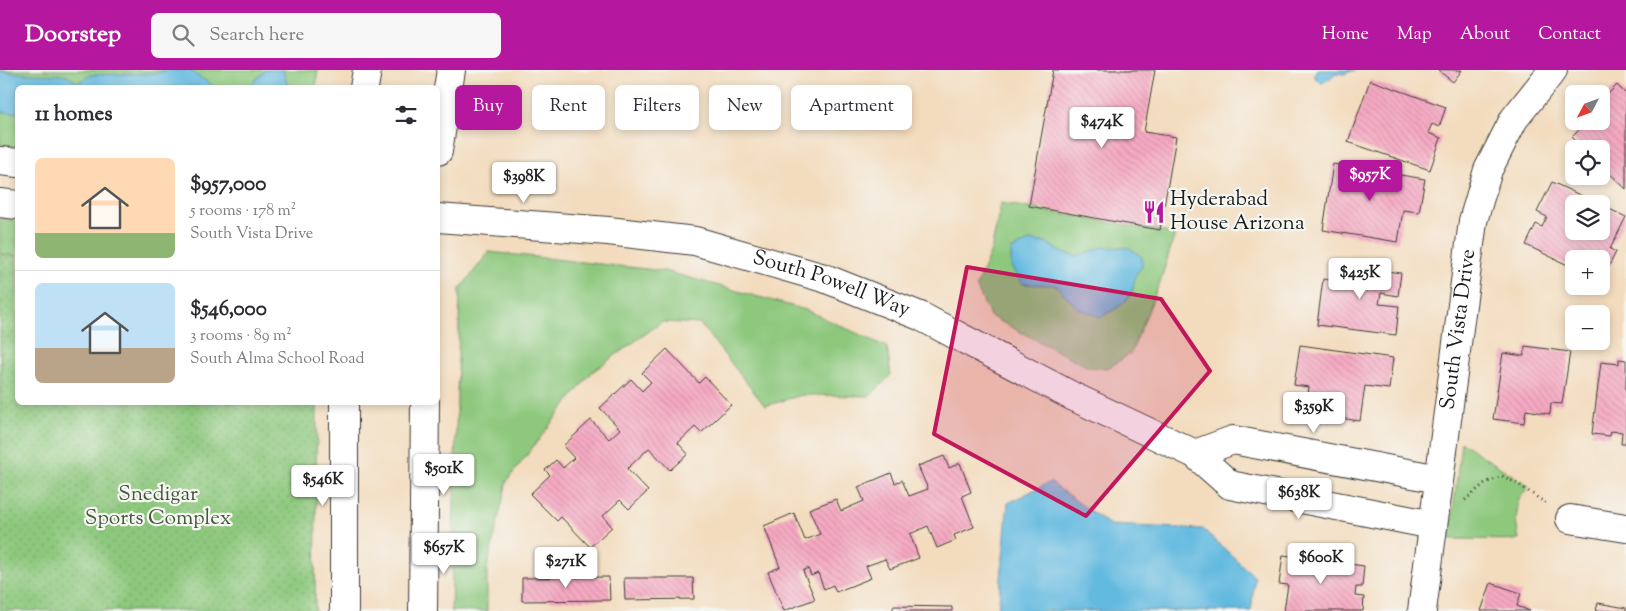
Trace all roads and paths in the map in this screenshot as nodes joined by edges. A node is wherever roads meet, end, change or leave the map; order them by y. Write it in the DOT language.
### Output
graph roads {
  1 [pos="367,70"];
  2 [pos="451,70"];
  3 [pos="1553,70"];
  4 [pos="364,85"];
  5 [pos="440,138"];
  6 [pos="0,161"];
  7 [pos="15,162"];
  8 [pos="0,203"];
  9 [pos="15,205"];
  10 [pos="440,218"];
  11 [pos="344,405"];
  12 [pos="424,405"];
  13 [pos="1195,454"];
  14 [pos="1439,479"];
  15 [pos="1434,519"];
  16 [pos="1570,519"];
  17 [pos="1626,528"];
  18 [pos="344,611"];
  19 [pos="423,611"];
  20 [pos="1422,611"];
  1 -- 4 [label="street"];
  2 -- 5 [label="street"];
  3 -- 14 [label="street, South Vista Drive"];
  6 -- 7 [label="street"];
  8 -- 9 [label="street"];
  10 -- 13 [label="street, South Powell Way"];
  11 -- 18 [label="street"];
  12 -- 19 [label="street"];
  13 -- 14 [label="street"];
  13 -- 15 [label="street, South Powell Way"];
  14 -- 15 [label="street, South Vista Drive"];
  15 -- 16 [label="path"];
  15 -- 20 [label="street, South Vista Drive"];
  16 -- 17 [label="street"];
}
